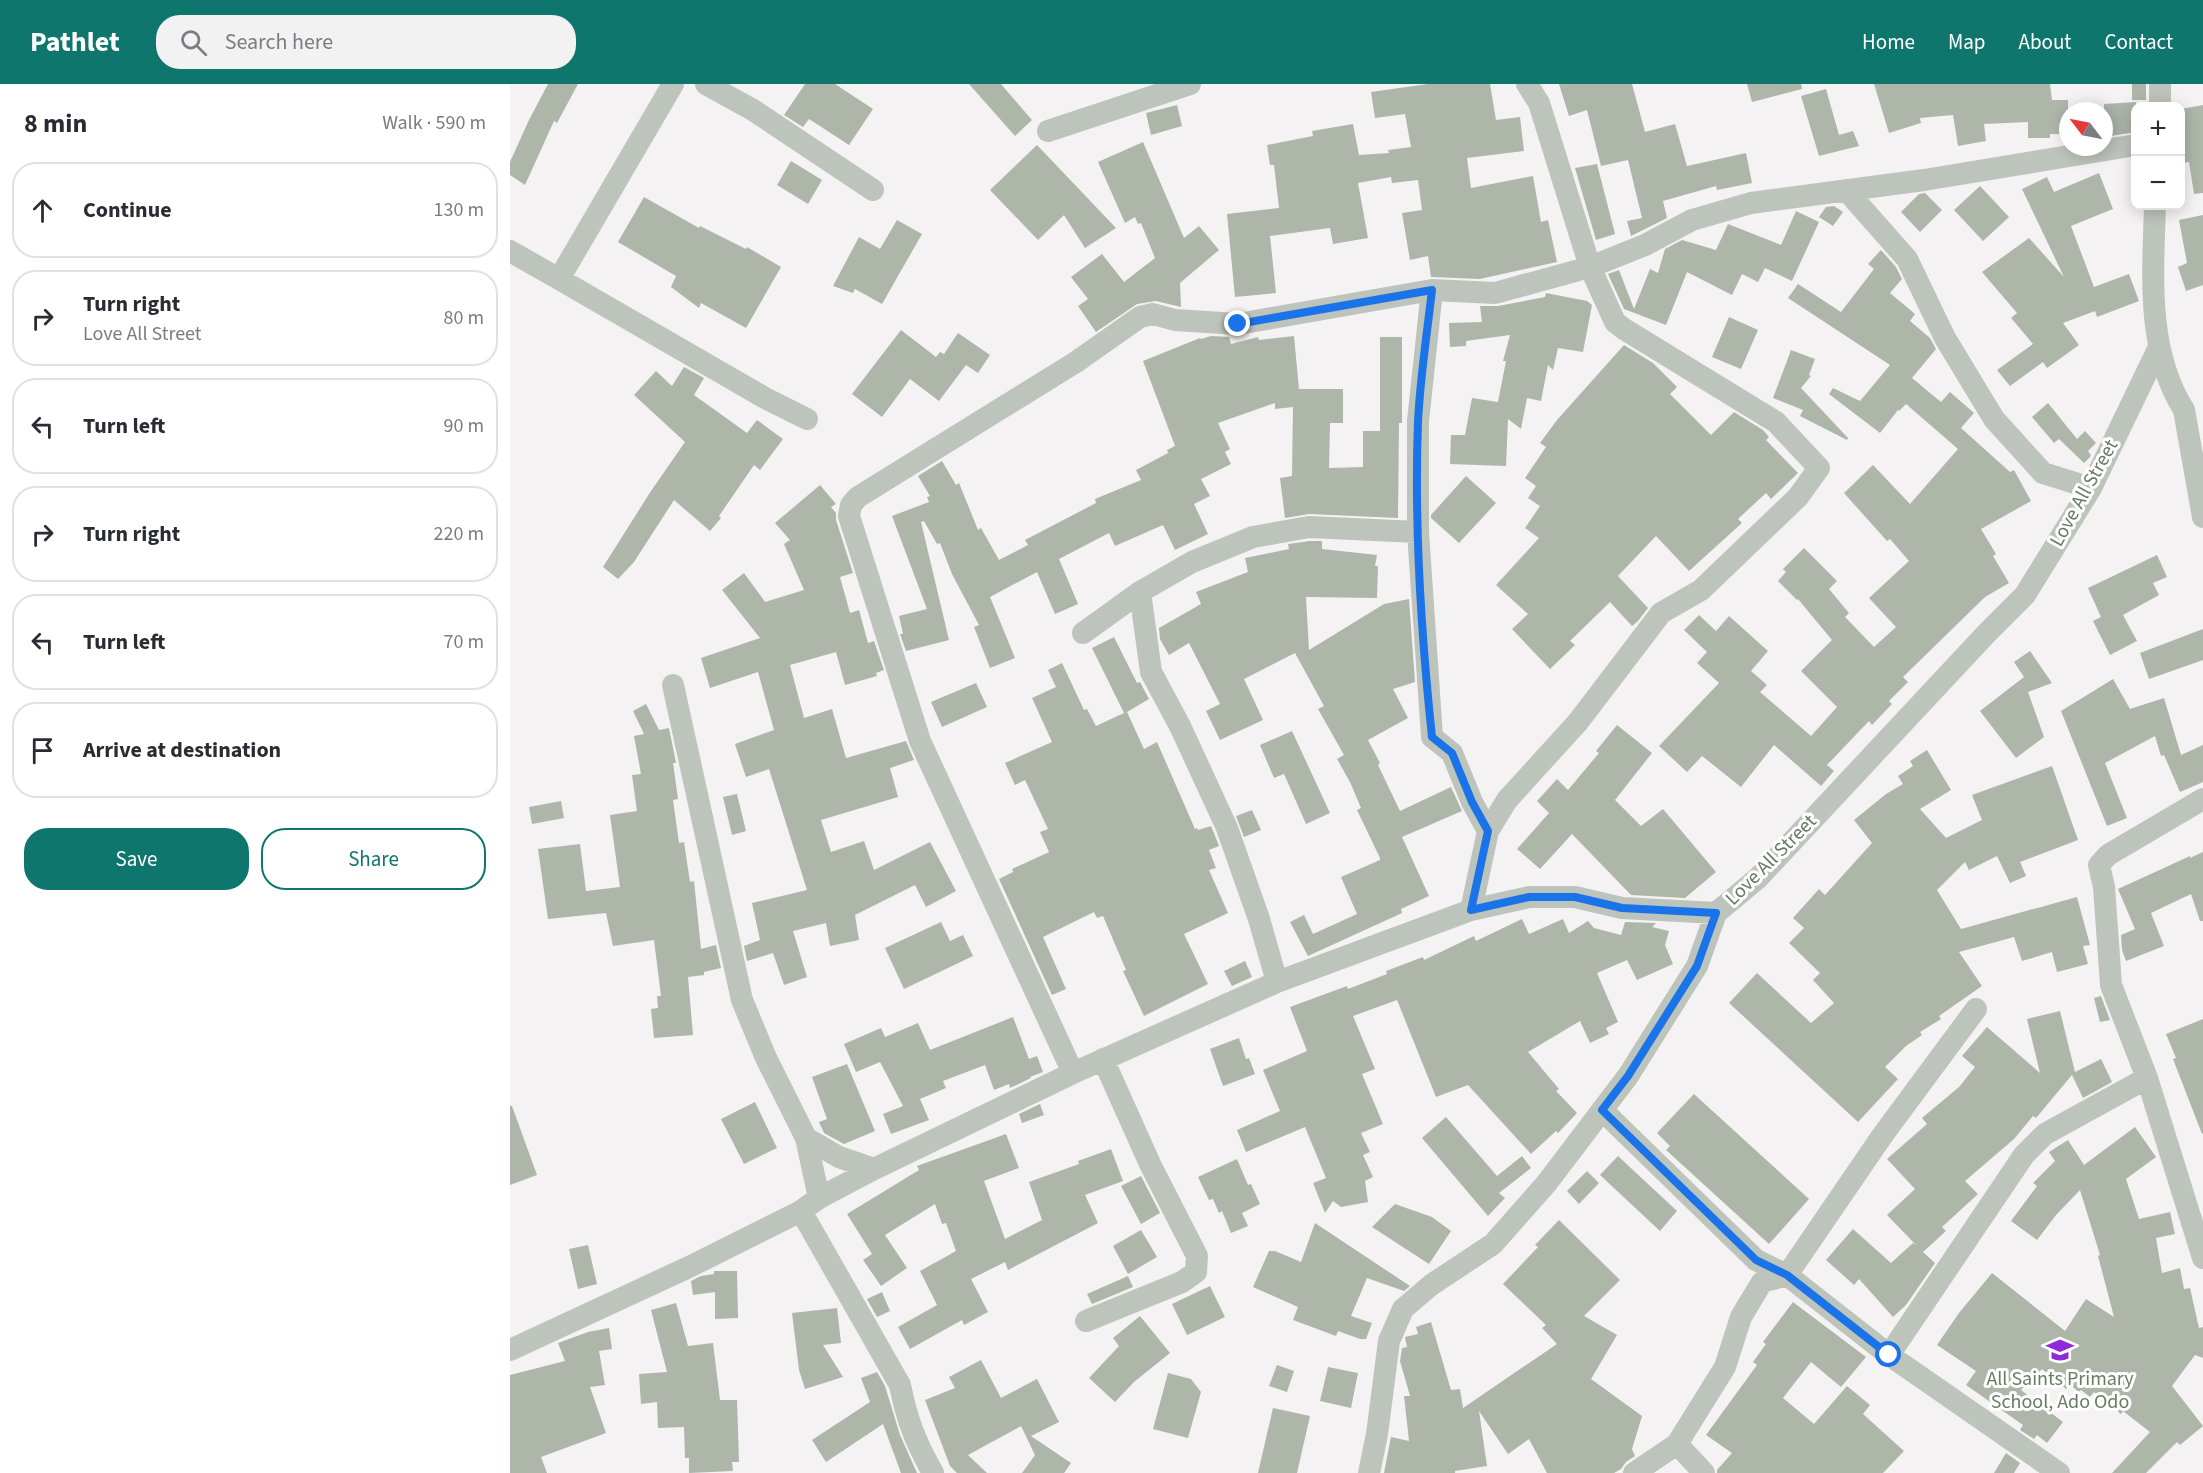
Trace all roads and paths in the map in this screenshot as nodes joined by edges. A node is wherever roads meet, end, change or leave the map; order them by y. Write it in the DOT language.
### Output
graph roads {
  1 [pos="673,84"];
  2 [pos="705,84"];
  3 [pos="1190,84"];
  4 [pos="1527,84"];
  5 [pos="2160,84"];
  6 [pos="2160,102"];
  7 [pos="1048,131"];
  8 [pos="2131,146"];
  9 [pos="873,190"];
  10 [pos="1846,190"];
  11 [pos="2156,210"];
  12 [pos="510,251"];
  13 [pos="1590,267"];
  14 [pos="559,279"];
  15 [pos="1432,290"];
  16 [pos="2159,347"];
  17 [pos="807,419"];
  18 [pos="2091,488"];
  19 [pos="2203,517"];
  20 [pos="1418,532"];
  21 [pos="1140,591"];
  22 [pos="1083,633"];
  23 [pos="673,685"];
  24 [pos="2203,799"];
  25 [pos="1507,800"];
  26 [pos="1472,802"];
  27 [pos="1488,831"];
  28 [pos="1471,910"];
  29 [pos="1716,913"];
  30 [pos="1277,982"];
  31 [pos="1976,1009"];
  32 [pos="1104,1059"];
  33 [pos="1073,1073"];
  34 [pos="2147,1078"];
  35 [pos="1602,1110"];
  36 [pos="806,1138"];
  37 [pos="874,1169"];
  38 [pos="810,1205"];
  39 [pos="2203,1258"];
  40 [pos="1787,1275"];
  41 [pos="1086,1321"];
  42 [pos="510,1350"];
  43 [pos="1889,1355"];
  44 [pos="1677,1444"];
  45 [pos="933,1473"];
  46 [pos="1369,1473"];
  47 [pos="1634,1473"];
  48 [pos="1704,1473"];
  49 [pos="2059,1473"];
  1 -- 14 [label="street"];
  2 -- 9 [label="street"];
  3 -- 7 [label="street"];
  4 -- 13 [label="street"];
  5 -- 6 [label="street"];
  8 -- 10 [label="street"];
  10 -- 13 [label="street"];
  10 -- 18 [label="street"];
  11 -- 16 [label="street"];
  12 -- 14 [label="street"];
  13 -- 15 [label="street"];
  13 -- 25 [label="street"];
  14 -- 17 [label="street"];
  15 -- 20 [label="street"];
  15 -- 33 [label="street"];
  16 -- 18 [label="street, Love All Street"];
  16 -- 19 [label="street"];
  18 -- 29 [label="street, Love All Street"];
  20 -- 21 [label="street"];
  20 -- 26 [label="street"];
  21 -- 22 [label="street"];
  21 -- 30 [label="street"];
  23 -- 36 [label="street"];
  24 -- 34 [label="street"];
  25 -- 26 [label="street"];
  25 -- 27 [label="street"];
  26 -- 27 [label="street"];
  27 -- 28 [label="street"];
  28 -- 29 [label="street"];
  28 -- 30 [label="street"];
  29 -- 35 [label="street, Love All Street"];
  30 -- 32 [label="street"];
  31 -- 40 [label="street"];
  32 -- 33 [label="street"];
  32 -- 41 [label="street"];
  33 -- 37 [label="street"];
  34 -- 39 [label="street"];
  34 -- 43 [label="street"];
  35 -- 40 [label="street"];
  35 -- 46 [label="street, Love All Street"];
  36 -- 37 [label="street"];
  36 -- 38 [label="street"];
  37 -- 38 [label="street"];
  38 -- 42 [label="street"];
  38 -- 45 [label="street"];
  40 -- 43 [label="street"];
  40 -- 44 [label="street"];
  43 -- 49 [label="street"];
  44 -- 47 [label="street"];
  44 -- 48 [label="street"];
}
